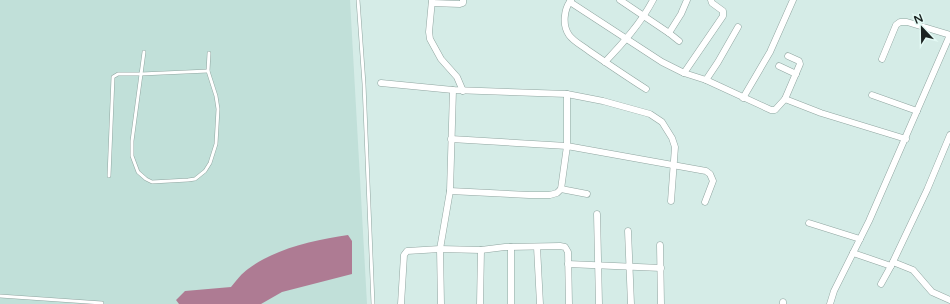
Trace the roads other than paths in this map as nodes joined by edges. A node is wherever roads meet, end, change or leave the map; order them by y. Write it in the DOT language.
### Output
graph roads {
  1 [pos="358,0"];
  2 [pos="464,0"];
  3 [pos="620,0"];
  4 [pos="653,0"];
  5 [pos="687,0"];
  6 [pos="711,0"];
  7 [pos="794,0"];
  8 [pos="571,1"];
  9 [pos="432,2"];
  10 [pos="644,16"];
  11 [pos="738,26"];
  12 [pos="669,33"];
  13 [pos="950,35"];
  14 [pos="626,39"];
  15 [pos="679,41"];
  16 [pos="144,52"];
  17 [pos="209,53"];
  18 [pos="788,56"];
  19 [pos="882,59"];
  20 [pos="605,62"];
  21 [pos="779,66"];
  22 [pos="208,71"];
  23 [pos="684,73"];
  24 [pos="141,74"];
  25 [pos="796,74"];
  26 [pos="706,80"];
  27 [pos="381,83"];
  28 [pos="646,89"];
  29 [pos="453,90"];
  30 [pos="463,91"];
  31 [pos="567,94"];
  32 [pos="872,95"];
  33 [pos="743,98"];
  34 [pos="784,99"];
  35 [pos="917,111"];
  36 [pos="950,135"];
  37 [pos="451,138"];
  38 [pos="906,139"];
  39 [pos="567,146"];
  40 [pos="674,165"];
  41 [pos="109,176"];
  42 [pos="561,189"];
  43 [pos="450,190"];
  44 [pos="587,194"];
  45 [pos="671,201"];
  46 [pos="705,202"];
  47 [pos="597,214"];
  48 [pos="809,223"];
  49 [pos="628,231"];
  50 [pos="860,239"];
  51 [pos="660,245"];
  52 [pos="511,247"];
  53 [pos="537,247"];
  54 [pos="440,249"];
  55 [pos="481,250"];
  56 [pos="853,253"];
  57 [pos="568,264"];
  58 [pos="892,264"];
  59 [pos="599,265"];
  60 [pos="629,267"];
  61 [pos="661,268"];
  62 [pos="881,284"];
  63 [pos="0,296"];
  64 [pos="950,300"];
  65 [pos="102,303"];
  66 [pos="373,304"];
  67 [pos="401,304"];
  68 [pos="441,304"];
  69 [pos="480,304"];
  70 [pos="512,304"];
  71 [pos="540,304"];
  72 [pos="570,304"];
  73 [pos="599,304"];
  74 [pos="631,304"];
  75 [pos="661,304"];
  76 [pos="830,304"];
  1 -- 66 [label="lane"];
  2 -- 9 [label="street"];
  3 -- 10 [label="street"];
  4 -- 10 [label="street"];
  5 -- 12 [label="street"];
  6 -- 23 [label="street"];
  7 -- 33 [label="street"];
  8 -- 14 [label="street"];
  8 -- 20 [label="street"];
  9 -- 30 [label="street"];
  10 -- 12 [label="street"];
  10 -- 14 [label="street"];
  11 -- 26 [label="street"];
  12 -- 15 [label="street"];
  13 -- 19 [label="street"];
  13 -- 35 [label="street"];
  14 -- 20 [label="street"];
  14 -- 23 [label="street"];
  16 -- 24 [label="lane"];
  17 -- 22 [label="lane"];
  18 -- 25 [label="street"];
  20 -- 28 [label="street"];
  21 -- 25 [label="street"];
  22 -- 24 [label="lane"];
  22 -- 24 [label="lane"];
  23 -- 26 [label="street"];
  24 -- 41 [label="lane"];
  25 -- 34 [label="street"];
  26 -- 33 [label="street"];
  27 -- 29 [label="street"];
  29 -- 30 [label="street"];
  29 -- 37 [label="street"];
  30 -- 31 [label="street"];
  31 -- 39 [label="street"];
  31 -- 40 [label="street"];
  32 -- 35 [label="street"];
  33 -- 34 [label="street"];
  34 -- 38 [label="street"];
  35 -- 38 [label="street"];
  36 -- 58 [label="street"];
  37 -- 39 [label="street"];
  37 -- 43 [label="street"];
  38 -- 50 [label="street"];
  39 -- 40 [label="street"];
  39 -- 42 [label="street"];
  40 -- 45 [label="street"];
  40 -- 46 [label="street"];
  42 -- 43 [label="street"];
  42 -- 44 [label="street"];
  43 -- 54 [label="street"];
  47 -- 59 [label="street"];
  48 -- 50 [label="street"];
  49 -- 60 [label="street"];
  50 -- 56 [label="street"];
  51 -- 61 [label="street"];
  52 -- 53 [label="street"];
  52 -- 55 [label="street"];
  52 -- 70 [label="street"];
  53 -- 57 [label="street"];
  53 -- 71 [label="street"];
  54 -- 55 [label="street"];
  54 -- 67 [label="street"];
  54 -- 68 [label="street"];
  55 -- 69 [label="street"];
  56 -- 58 [label="street"];
  56 -- 76 [label="street"];
  57 -- 59 [label="street"];
  57 -- 72 [label="street"];
  58 -- 62 [label="street"];
  58 -- 64 [label="street"];
  59 -- 60 [label="street"];
  59 -- 73 [label="street"];
  60 -- 61 [label="street"];
  60 -- 74 [label="street"];
  61 -- 75 [label="street"];
  63 -- 65 [label="lane"];
}
